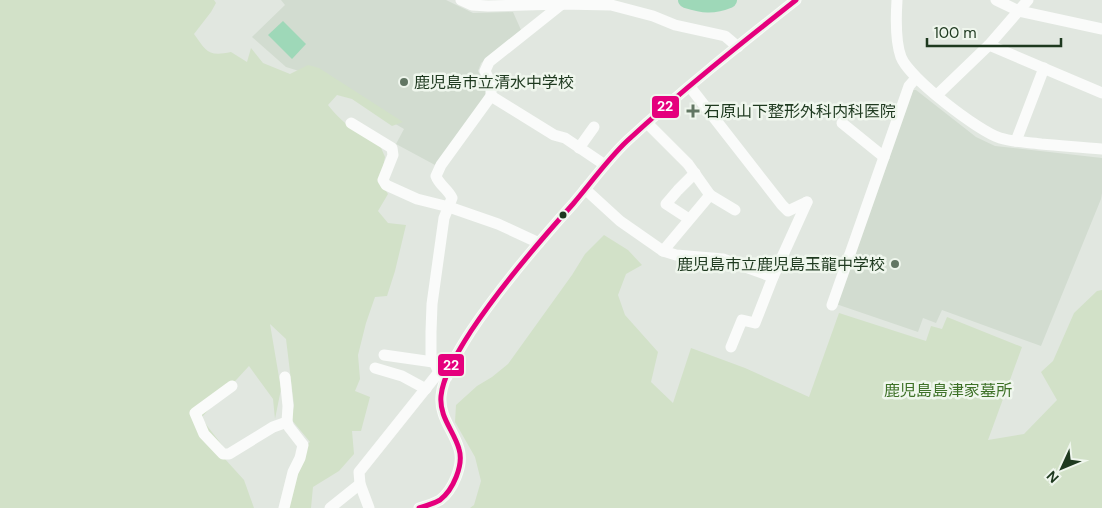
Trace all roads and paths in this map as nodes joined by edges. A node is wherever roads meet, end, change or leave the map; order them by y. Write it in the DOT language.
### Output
graph roads {
  1 [pos="461,0"];
  2 [pos="796,0"];
  3 [pos="897,0"];
  4 [pos="996,0"];
  5 [pos="1028,0"];
  6 [pos="530,2"];
  7 [pos="562,4"];
  8 [pos="1019,11"];
  9 [pos="1102,29"];
  10 [pos="989,45"];
  11 [pos="738,47"];
  12 [pos="1044,68"];
  13 [pos="916,78"];
  14 [pos="690,87"];
  15 [pos="1102,94"];
  16 [pos="491,96"];
  17 [pos="937,96"];
  18 [pos="351,123"];
  19 [pos="648,123"];
  20 [pos="842,123"];
  21 [pos="594,127"];
  22 [pos="1016,141"];
  23 [pos="579,148"];
  24 [pos="1102,149"];
  25 [pos="884,158"];
  26 [pos="605,165"];
  27 [pos="695,174"];
  28 [pos="585,189"];
  29 [pos="710,195"];
  30 [pos="449,207"];
  31 [pos="735,210"];
  32 [pos="689,219"];
  33 [pos="539,243"];
  34 [pos="663,252"];
  35 [pos="773,277"];
  36 [pos="832,305"];
  37 [pos="731,347"];
  38 [pos="384,355"];
  39 [pos="375,368"];
  40 [pos="440,371"];
  41 [pos="285,377"];
  42 [pos="232,386"];
  43 [pos="426,389"];
  44 [pos="287,422"];
  45 [pos="360,484"];
  46 [pos="284,508"];
  47 [pos="330,508"];
  48 [pos="369,508"];
  49 [pos="419,508"];
  1 -- 6 [label="street"];
  2 -- 11 [label="street"];
  3 -- 13 [label="street"];
  4 -- 8 [label="street"];
  5 -- 8 [label="street"];
  6 -- 7 [label="street"];
  7 -- 11 [label="street"];
  7 -- 16 [label="street"];
  8 -- 9 [label="street"];
  8 -- 10 [label="street"];
  10 -- 12 [label="street"];
  10 -- 17 [label="street"];
  11 -- 14 [label="street"];
  12 -- 15 [label="street"];
  12 -- 22 [label="street"];
  13 -- 17 [label="street"];
  13 -- 25 [label="street"];
  14 -- 19 [label="street"];
  14 -- 35 [label="street"];
  16 -- 23 [label="street"];
  16 -- 30 [label="street"];
  17 -- 22 [label="street"];
  18 -- 30 [label="street"];
  19 -- 26 [label="street"];
  19 -- 27 [label="street"];
  20 -- 25 [label="street"];
  21 -- 23 [label="street"];
  22 -- 24 [label="street"];
  23 -- 26 [label="street"];
  25 -- 36 [label="street"];
  26 -- 28 [label="street"];
  27 -- 29 [label="street"];
  27 -- 32 [label="street"];
  28 -- 33 [label="street"];
  28 -- 34 [label="street"];
  29 -- 31 [label="street"];
  29 -- 32 [label="street"];
  30 -- 33 [label="street"];
  30 -- 40 [label="street"];
  32 -- 34 [label="street"];
  33 -- 40 [label="street"];
  34 -- 35 [label="street"];
  35 -- 37 [label="street"];
  38 -- 40 [label="street"];
  39 -- 43 [label="street"];
  40 -- 43 [label="street"];
  40 -- 49 [label="street"];
  41 -- 44 [label="street"];
  42 -- 44 [label="street"];
  43 -- 45 [label="street"];
  44 -- 46 [label="street"];
  45 -- 47 [label="street"];
  45 -- 48 [label="street"];
}
